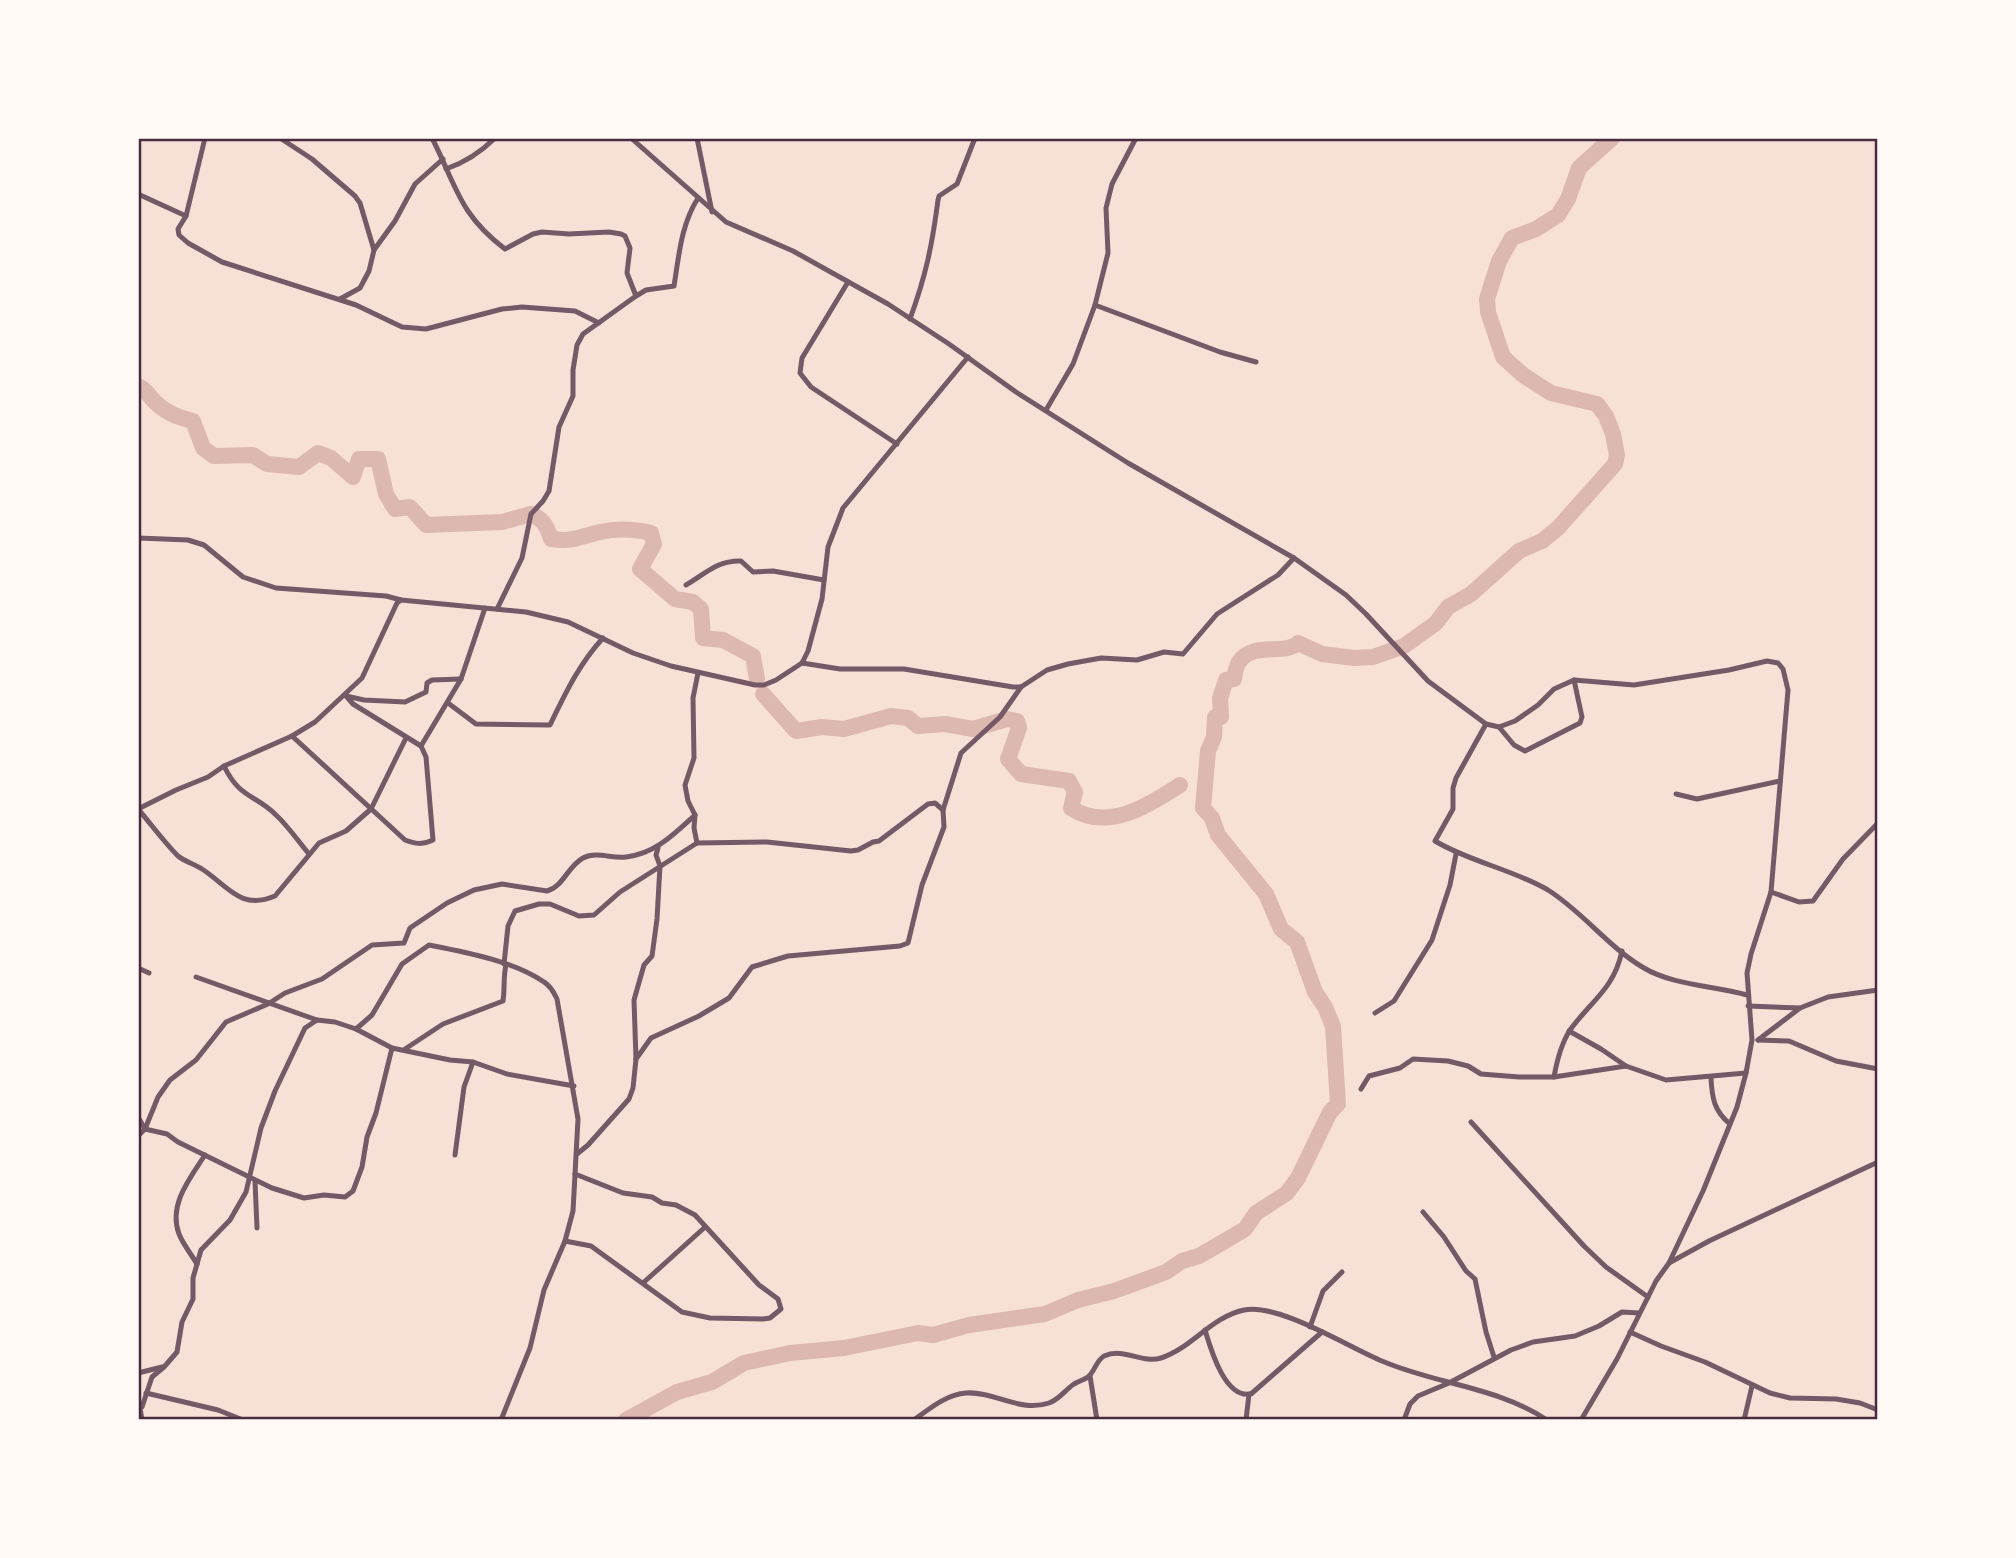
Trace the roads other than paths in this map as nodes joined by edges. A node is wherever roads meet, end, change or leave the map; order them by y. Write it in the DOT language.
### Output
graph roads {
  1 [pos="205,138"];
  2 [pos="280,138"];
  3 [pos="432,138"];
  4 [pos="495,138"];
  5 [pos="631,138"];
  6 [pos="697,138"];
  7 [pos="975,138"];
  8 [pos="1136,138"];
  9 [pos="443,159"];
  10 [pos="446,169"];
  11 [pos="138,194"];
  12 [pos="698,198"];
  13 [pos="712,212"];
  14 [pos="186,216"];
  15 [pos="374,250"];
  16 [pos="848,282"];
  17 [pos="636,296"];
  18 [pos="339,299"];
  19 [pos="1095,305"];
  20 [pos="911,319"];
  21 [pos="599,323"];
  22 [pos="968,357"];
  23 [pos="1256,362"];
  24 [pos="1046,410"];
  25 [pos="897,444"];
  26 [pos="138,538"];
  27 [pos="1294,558"];
  28 [pos="824,580"];
  29 [pos="686,584"];
  30 [pos="401,600"];
  31 [pos="485,608"];
  32 [pos="497,609"];
  33 [pos="603,638"];
  34 [pos="802,663"];
  35 [pos="698,673"];
  36 [pos="461,679"];
  37 [pos="1574,680"];
  38 [pos="1021,687"];
  39 [pos="346,696"];
  40 [pos="448,703"];
  41 [pos="1486,724"];
  42 [pos="1499,727"];
  43 [pos="292,736"];
  44 [pos="406,738"];
  45 [pos="421,746"];
  46 [pos="224,766"];
  47 [pos="1780,781"];
  48 [pos="1676,794"];
  49 [pos="138,809"];
  50 [pos="370,809"];
  51 [pos="943,810"];
  52 [pos="695,815"];
  53 [pos="1878,823"];
  54 [pos="697,843"];
  55 [pos="658,848"];
  56 [pos="309,854"];
  57 [pos="1456,854"];
  58 [pos="660,866"];
  59 [pos="1771,892"];
  60 [pos="1622,951"];
  61 [pos="505,964"];
  62 [pos="138,968"];
  63 [pos="149,973"];
  64 [pos="196,977"];
  65 [pos="1878,990"];
  66 [pos="1747,995"];
  67 [pos="268,1004"];
  68 [pos="1748,1006"];
  69 [pos="1800,1008"];
  70 [pos="1375,1013"];
  71 [pos="317,1020"];
  72 [pos="356,1030"];
  73 [pos="1569,1031"];
  74 [pos="1755,1040"];
  75 [pos="392,1048"];
  76 [pos="405,1049"];
  77 [pos="636,1059"];
  78 [pos="473,1062"];
  79 [pos="1626,1066"];
  80 [pos="1878,1069"];
  81 [pos="1746,1073"];
  82 [pos="1554,1077"];
  83 [pos="1710,1078"];
  84 [pos="574,1086"];
  85 [pos="1361,1090"];
  86 [pos="138,1117"];
  87 [pos="1471,1122"];
  88 [pos="1730,1124"];
  89 [pos="145,1129"];
  90 [pos="138,1136"];
  91 [pos="577,1154"];
  92 [pos="205,1155"];
  93 [pos="455,1155"];
  94 [pos="1878,1162"];
  95 [pos="575,1174"];
  96 [pos="249,1177"];
  97 [pos="255,1181"];
  98 [pos="1423,1212"];
  99 [pos="257,1228"];
  100 [pos="704,1228"];
  101 [pos="565,1241"];
  102 [pos="1670,1263"];
  103 [pos="197,1264"];
  104 [pos="1342,1272"];
  105 [pos="643,1283"];
  106 [pos="1647,1297"];
  107 [pos="1639,1313"];
  108 [pos="1310,1327"];
  109 [pos="1205,1330"];
  110 [pos="1322,1332"];
  111 [pos="1630,1332"];
  112 [pos="1494,1357"];
  113 [pos="164,1367"];
  114 [pos="138,1373"];
  115 [pos="1090,1376"];
  116 [pos="1449,1383"];
  117 [pos="1752,1386"];
  118 [pos="146,1393"];
  119 [pos="1249,1394"];
  120 [pos="138,1396"];
  121 [pos="142,1407"];
  122 [pos="1878,1410"];
  123 [pos="142,1420"];
  124 [pos="243,1420"];
  125 [pos="501,1420"];
  126 [pos="914,1420"];
  127 [pos="1097,1420"];
  128 [pos="1246,1420"];
  129 [pos="1404,1420"];
  130 [pos="1547,1420"];
  131 [pos="1581,1420"];
  132 [pos="1744,1420"];
  1 -- 14 [label="street"];
  2 -- 15 [label="street"];
  3 -- 9 [label="street"];
  4 -- 10 [label="street"];
  5 -- 12 [label="street"];
  6 -- 13 [label="street"];
  7 -- 20 [label="street"];
  8 -- 19 [label="street"];
  9 -- 10 [label="street"];
  9 -- 15 [label="street"];
  10 -- 17 [label="street"];
  11 -- 14 [label="street"];
  12 -- 13 [label="street"];
  12 -- 17 [label="street"];
  13 -- 16 [label="street"];
  14 -- 18 [label="street"];
  15 -- 18 [label="street"];
  16 -- 20 [label="street"];
  16 -- 25 [label="street"];
  17 -- 21 [label="street"];
  18 -- 21 [label="street"];
  19 -- 23 [label="street"];
  19 -- 24 [label="street"];
  20 -- 22 [label="street"];
  21 -- 32 [label="street"];
  22 -- 24 [label="street"];
  22 -- 25 [label="street"];
  24 -- 27 [label="street"];
  25 -- 28 [label="street"];
  26 -- 30 [label="street"];
  27 -- 38 [label="street"];
  27 -- 41 [label="street"];
  28 -- 29 [label="street"];
  28 -- 34 [label="street"];
  30 -- 31 [label="street"];
  30 -- 39 [label="street"];
  31 -- 32 [label="street"];
  31 -- 36 [label="street"];
  32 -- 33 [label="street"];
  33 -- 35 [label="street"];
  33 -- 40 [label="street"];
  34 -- 35 [label="street"];
  34 -- 38 [label="street"];
  35 -- 52 [label="street"];
  36 -- 39 [label="street"];
  36 -- 40 [label="street"];
  37 -- 42 [label="street"];
  37 -- 42 [label="street"];
  37 -- 47 [label="street"];
  38 -- 51 [label="street"];
  39 -- 43 [label="street"];
  39 -- 44 [label="street"];
  40 -- 45 [label="street"];
  41 -- 42 [label="street"];
  41 -- 57 [label="street"];
  43 -- 46 [label="street"];
  43 -- 50 [label="street"];
  44 -- 45 [label="street"];
  44 -- 50 [label="street"];
  45 -- 50 [label="street"];
  46 -- 49 [label="street"];
  46 -- 56 [label="street"];
  47 -- 48 [label="street"];
  47 -- 59 [label="street"];
  49 -- 56 [label="street"];
  50 -- 56 [label="street"];
  51 -- 54 [label="street"];
  51 -- 77 [label="street"];
  52 -- 54 [label="street"];
  52 -- 55 [label="street"];
  53 -- 59 [label="street"];
  54 -- 58 [label="street"];
  55 -- 58 [label="street"];
  55 -- 67 [label="street"];
  57 -- 60 [label="street"];
  57 -- 70 [label="street"];
  58 -- 61 [label="street"];
  58 -- 77 [label="street"];
  59 -- 66 [label="street"];
  60 -- 66 [label="street"];
  60 -- 73 [label="street"];
  61 -- 72 [label="street"];
  61 -- 76 [label="street"];
  61 -- 84 [label="street"];
  62 -- 63 [label="street"];
  64 -- 67 [label="street"];
  65 -- 69 [label="street"];
  66 -- 68 [label="street"];
  67 -- 71 [label="street"];
  67 -- 89 [label="street"];
  68 -- 69 [label="street"];
  68 -- 74 [label="street"];
  69 -- 74 [label="street"];
  71 -- 72 [label="street"];
  71 -- 96 [label="street"];
  72 -- 75 [label="street"];
  73 -- 79 [label="street"];
  73 -- 82 [label="street"];
  74 -- 80 [label="street"];
  74 -- 81 [label="street"];
  75 -- 76 [label="street"];
  75 -- 97 [label="street"];
  76 -- 78 [label="street"];
  77 -- 91 [label="street"];
  78 -- 84 [label="street"];
  78 -- 93 [label="street"];
  79 -- 82 [label="street"];
  79 -- 83 [label="street"];
  81 -- 83 [label="street"];
  81 -- 88 [label="street"];
  82 -- 85 [label="street"];
  83 -- 88 [label="street"];
  84 -- 91 [label="street"];
  86 -- 89 [label="street"];
  87 -- 106 [label="street"];
  88 -- 102 [label="street"];
  89 -- 90 [label="street"];
  89 -- 92 [label="street"];
  91 -- 95 [label="street"];
  92 -- 96 [label="street"];
  92 -- 103 [label="street"];
  94 -- 102 [label="street"];
  95 -- 100 [label="street"];
  95 -- 101 [label="street"];
  96 -- 97 [label="street"];
  96 -- 103 [label="street"];
  97 -- 99 [label="street"];
  98 -- 112 [label="street"];
  100 -- 105 [label="street"];
  100 -- 105 [label="street"];
  101 -- 105 [label="street"];
  101 -- 125 [label="street"];
  102 -- 106 [label="street"];
  103 -- 113 [label="street"];
  104 -- 108 [label="street"];
  106 -- 107 [label="street"];
  107 -- 111 [label="street"];
  107 -- 112 [label="street"];
  108 -- 109 [label="street"];
  108 -- 110 [label="street"];
  109 -- 115 [label="street"];
  109 -- 119 [label="street"];
  110 -- 116 [label="street"];
  110 -- 119 [label="street"];
  111 -- 117 [label="street"];
  111 -- 131 [label="street"];
  112 -- 116 [label="street"];
  113 -- 114 [label="street"];
  113 -- 118 [label="street"];
  115 -- 126 [label="street"];
  115 -- 127 [label="street"];
  116 -- 129 [label="street"];
  116 -- 130 [label="street"];
  117 -- 122 [label="street"];
  117 -- 132 [label="street"];
  118 -- 121 [label="street"];
  118 -- 124 [label="street"];
  119 -- 128 [label="street"];
  120 -- 121 [label="street"];
  121 -- 123 [label="street"];
}
